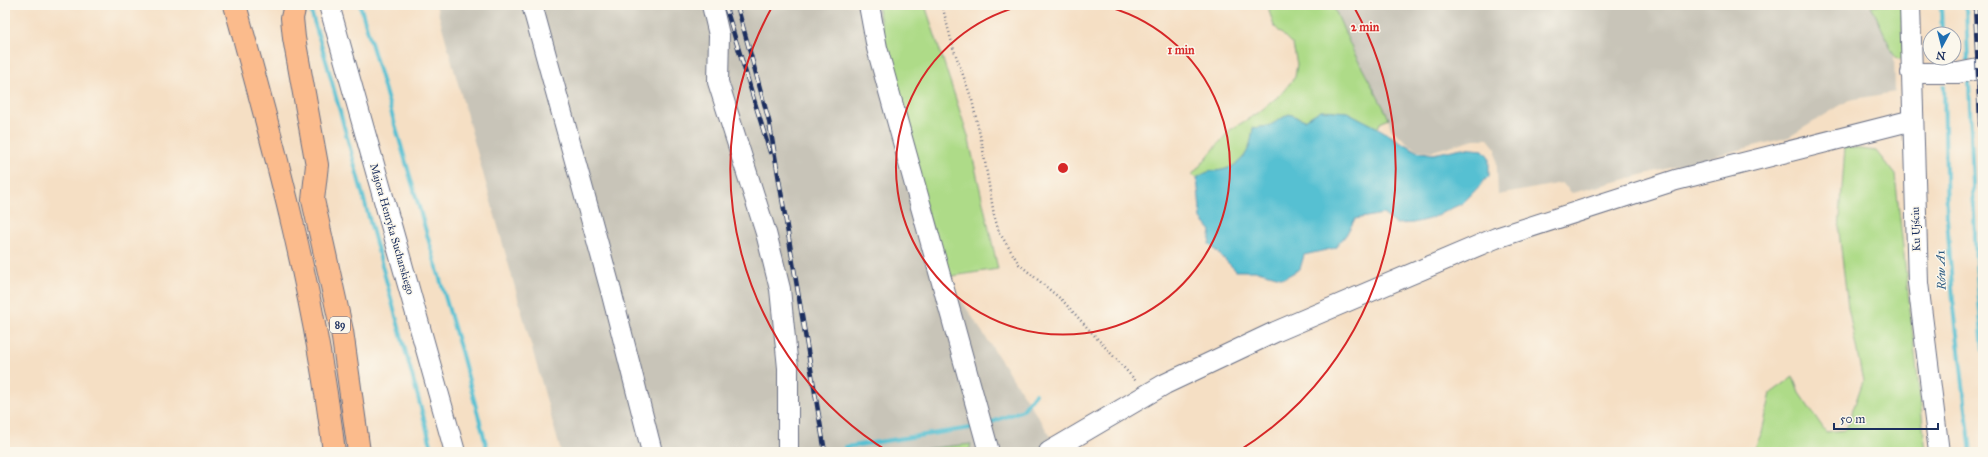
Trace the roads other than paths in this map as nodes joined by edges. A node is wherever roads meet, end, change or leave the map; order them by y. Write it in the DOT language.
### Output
graph roads {
  1 [pos="235,5"];
  2 [pos="295,5"];
  3 [pos="329,5"];
  4 [pos="532,5"];
  5 [pos="712,5"];
  6 [pos="869,5"];
  7 [pos="1910,5"];
  8 [pos="1983,68"];
  9 [pos="1911,73"];
  10 [pos="1913,120"];
  11 [pos="1054,451"];
  12 [pos="334,452"];
  13 [pos="359,452"];
  14 [pos="455,452"];
  15 [pos="652,452"];
  16 [pos="788,452"];
  17 [pos="989,452"];
  18 [pos="1939,452"];
  1 -- 12 [label="highway, 89"];
  2 -- 13 [label="highway, 89"];
  3 -- 14 [label="street, Majora Henryka Sucharskiego"];
  4 -- 15 [label="street"];
  5 -- 16 [label="street"];
  6 -- 17 [label="street"];
  7 -- 9 [label="street, Ku Ujściu"];
  8 -- 9 [label="street"];
  9 -- 10 [label="street, Ku Ujściu"];
  10 -- 11 [label="street"];
  10 -- 18 [label="street, Ku Ujściu"];
}
